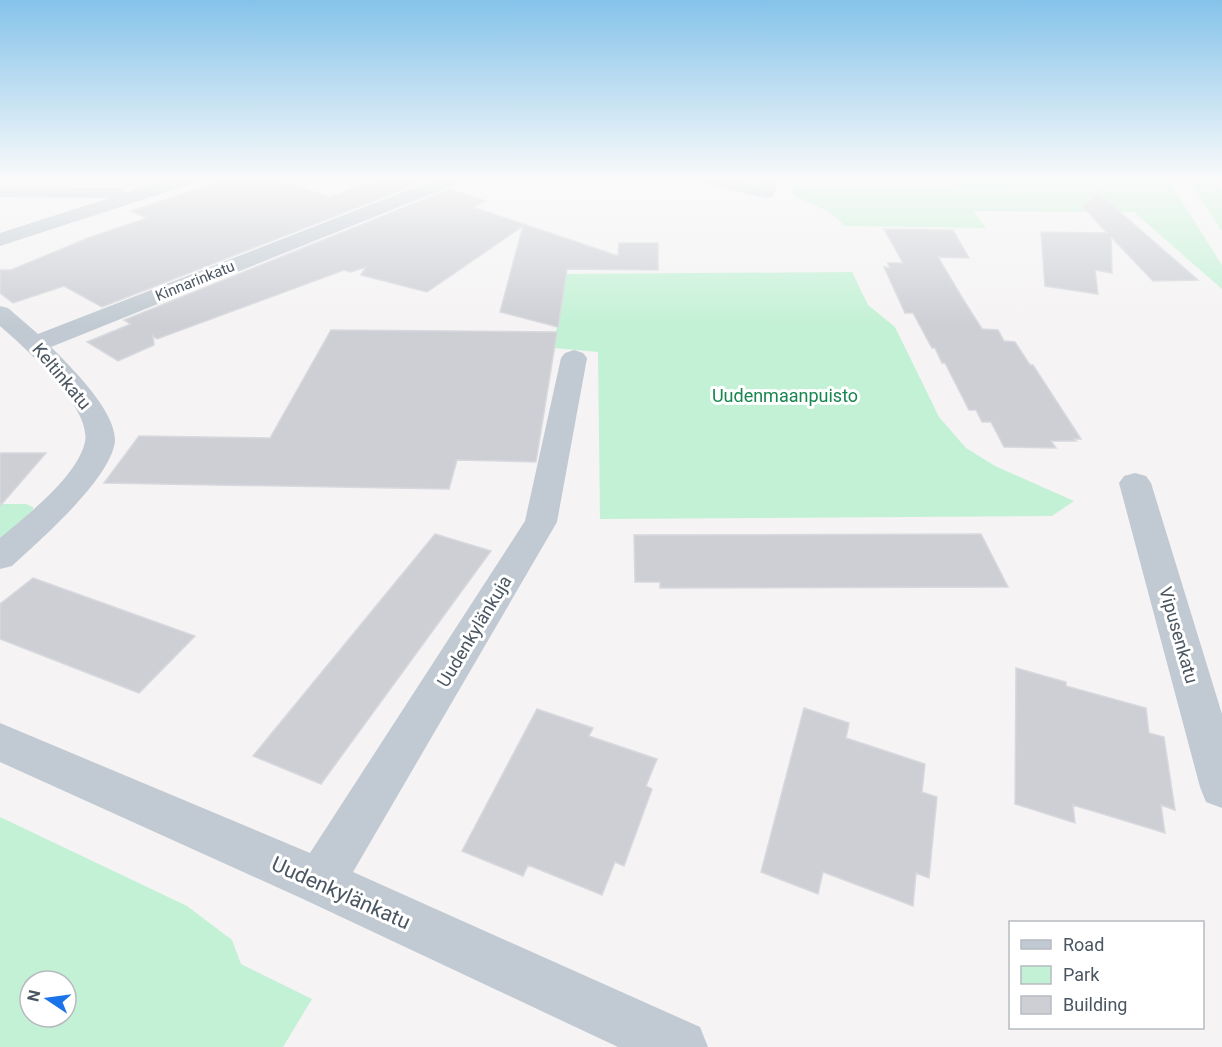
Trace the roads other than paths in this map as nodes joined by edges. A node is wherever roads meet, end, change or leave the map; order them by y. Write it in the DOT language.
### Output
graph roads {
  1 [pos="40,227"];
  2 [pos="331,227"];
  3 [pos="0,240"];
  4 [pos="0,313"];
  5 [pos="36,344"];
  6 [pos="574,358"];
  7 [pos="1135,483"];
  8 [pos="0,557"];
  9 [pos="0,742"];
  10 [pos="1222,787"];
  11 [pos="320,882"];
  12 [pos="680,1047"];
  1 -- 3 [label="street"];
  2 -- 5 [label="street, Kinnarinkatu"];
  4 -- 5 [label="street, Keltinkatu"];
  5 -- 8 [label="street, Keltinkatu"];
  6 -- 11 [label="street, Uudenkylänkuja"];
  7 -- 10 [label="street, Vipusenkatu"];
  9 -- 11 [label="street, Uudenkylänkatu"];
  11 -- 12 [label="street, Uudenkylänkatu"];
}
